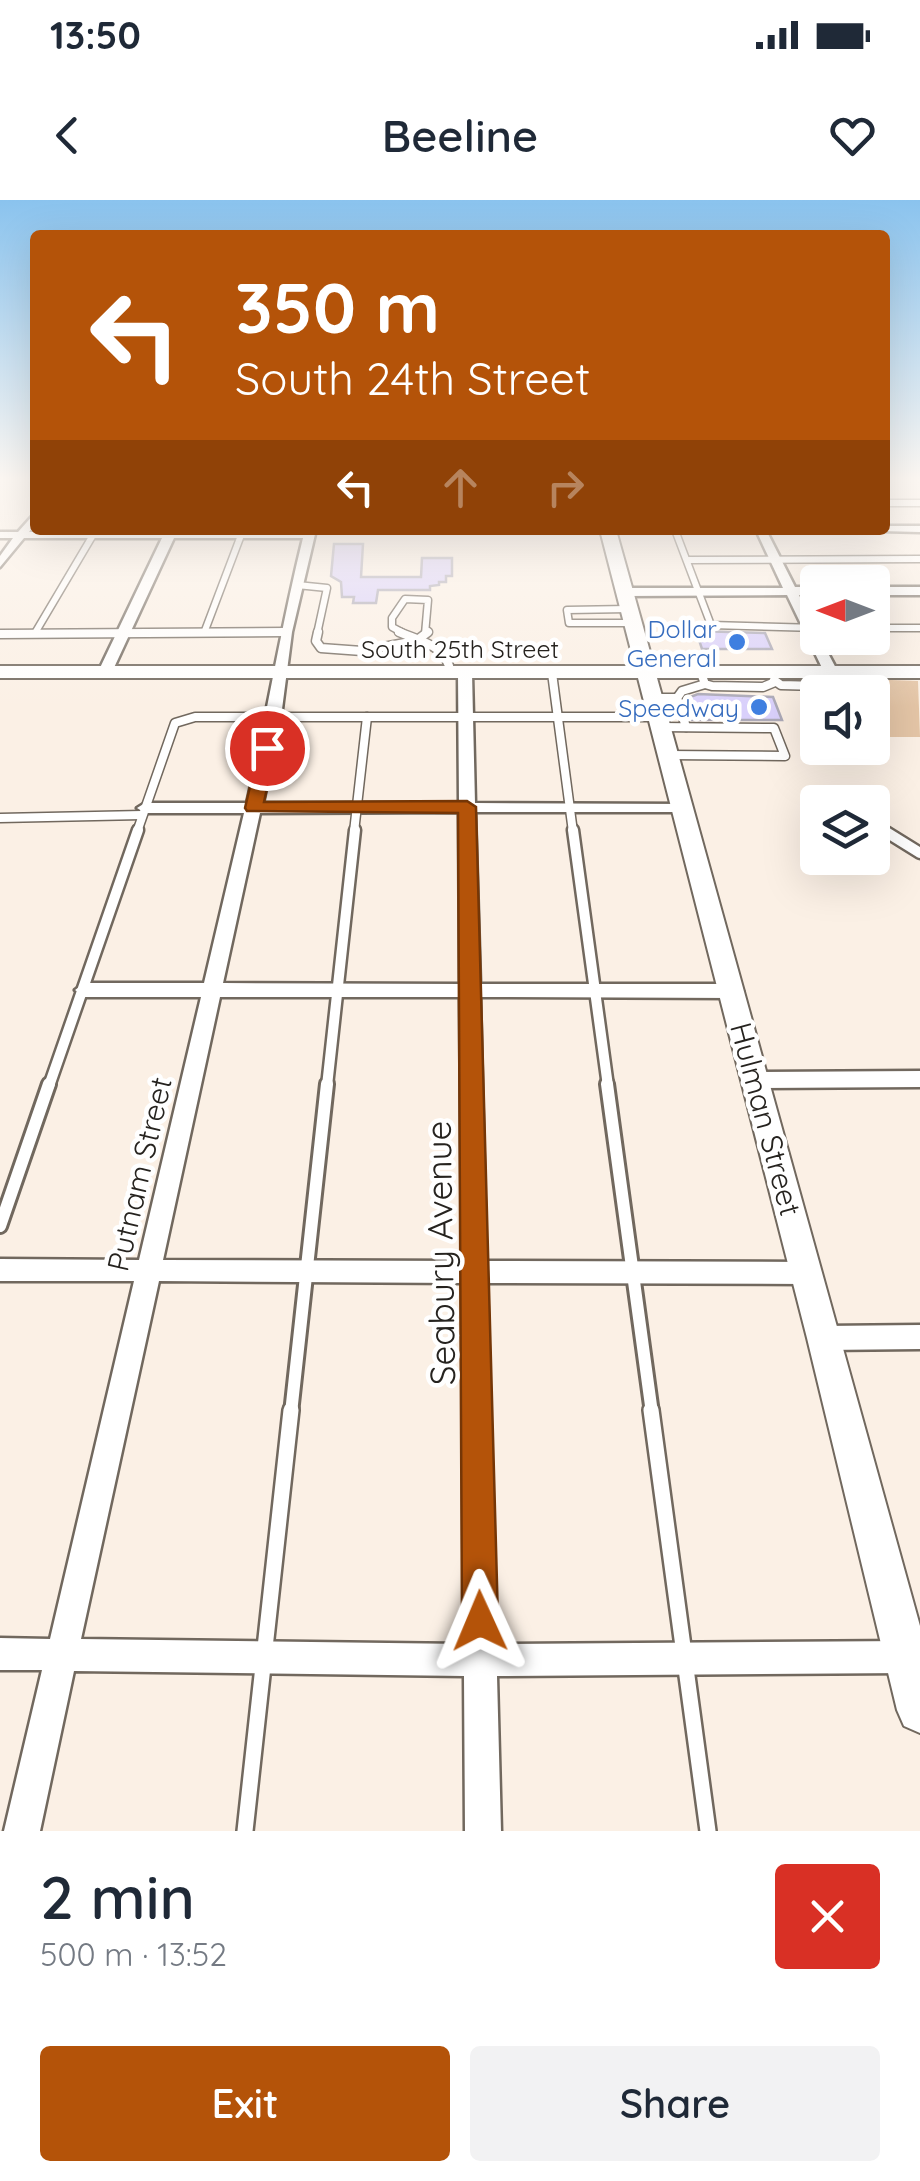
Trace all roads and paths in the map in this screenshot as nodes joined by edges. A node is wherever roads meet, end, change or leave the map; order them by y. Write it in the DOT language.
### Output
graph roads {
  1 [pos="80,555"];
  2 [pos="160,555"];
  3 [pos="234,555"];
  4 [pos="304,555"];
  5 [pos="614,555"];
  6 [pos="685,555"];
  7 [pos="773,555"];
  8 [pos="775,559"];
  9 [pos="920,559"];
  10 [pos="687,560"];
  11 [pos="297,585"];
  12 [pos="700,591"];
  13 [pos="791,591"];
  14 [pos="800,591"];
  15 [pos="890,591"];
  16 [pos="920,591"];
  17 [pos="800,606"];
  18 [pos="628,608"];
  19 [pos="606,610"];
  20 [pos="608,623"];
  21 [pos="800,628"];
  22 [pos="890,628"];
  23 [pos="920,628"];
  24 [pos="286,632"];
  25 [pos="35,633"];
  26 [pos="204,633"];
  27 [pos="0,634"];
  28 [pos="123,634"];
  29 [pos="421,639"];
  30 [pos="820,655"];
  31 [pos="0,672"];
  32 [pos="106,672"];
  33 [pos="824,672"];
  34 [pos="282,673"];
  35 [pos="458,673"];
  36 [pos="552,673"];
  37 [pos="920,673"];
  38 [pos="703,678"];
  39 [pos="662,707"];
  40 [pos="274,717"];
  41 [pos="367,717"];
  42 [pos="466,718"];
  43 [pos="558,718"];
  44 [pos="666,755"];
  45 [pos="358,807"];
  46 [pos="467,807"];
  47 [pos="570,807"];
  48 [pos="681,807"];
  49 [pos="254,808"];
  50 [pos="143,812"];
  51 [pos="0,818"];
  52 [pos="890,835"];
  53 [pos="920,854"];
  54 [pos="85,990"];
  55 [pos="211,990"];
  56 [pos="338,991"];
  57 [pos="594,991"];
  58 [pos="732,991"];
  59 [pos="470,992"];
  60 [pos="920,1078"];
  61 [pos="755,1080"];
  62 [pos="0,1226"];
  63 [pos="148,1268"];
  64 [pos="0,1270"];
  65 [pos="304,1270"];
  66 [pos="475,1271"];
  67 [pos="632,1272"];
  68 [pos="806,1273"];
  69 [pos="825,1338"];
  70 [pos="920,1338"];
  71 [pos="0,1654"];
  72 [pos="63,1654"];
  73 [pos="264,1657"];
  74 [pos="906,1657"];
  75 [pos="684,1658"];
  76 [pos="481,1660"];
  77 [pos="920,1710"];
  78 [pos="22,1831"];
  79 [pos="245,1831"];
  80 [pos="483,1831"];
  81 [pos="708,1831"];
  1 -- 25 [label="lane"];
  2 -- 28 [label="street"];
  3 -- 26 [label="lane"];
  4 -- 11 [label="street, Putnam Street"];
  5 -- 18 [label="street, Hulman Street"];
  6 -- 10 [label="lane"];
  7 -- 8 [label="street"];
  8 -- 9 [label="lane"];
  8 -- 10 [label="lane"];
  8 -- 13 [label="street"];
  10 -- 12 [label="lane"];
  11 -- 24 [label="street, Putnam Street"];
  11 -- 29 [label="lane"];
  12 -- 13 [label="street"];
  12 -- 18 [label="street"];
  12 -- 21 [label="lane"];
  13 -- 14 [label="street"];
  13 -- 17 [label="street"];
  15 -- 16 [label="street"];
  18 -- 19 [label="lane"];
  18 -- 20 [label="lane"];
  18 -- 39 [label="street, Hulman Street"];
  19 -- 20 [label="lane"];
  19 -- 20 [label="lane"];
  22 -- 23 [label="lane"];
  24 -- 26 [label="lane"];
  24 -- 34 [label="street, Putnam Street"];
  25 -- 27 [label="lane"];
  25 -- 28 [label="lane"];
  26 -- 28 [label="lane"];
  28 -- 32 [label="street"];
  29 -- 29 [label="lane"];
  29 -- 35 [label="lane"];
  30 -- 33 [label="street"];
  31 -- 32 [label="street, South 25th Street"];
  32 -- 34 [label="street, South 25th Street"];
  33 -- 37 [label="street, South 25th Street"];
  33 -- 38 [label="street, South 25th Street"];
  34 -- 35 [label="street, South 25th Street"];
  34 -- 40 [label="street, Putnam Street"];
  35 -- 36 [label="street, South 25th Street"];
  35 -- 42 [label="street, Seabury Avenue"];
  36 -- 39 [label="street, South 25th Street"];
  36 -- 43 [label="lane"];
  38 -- 39 [label="street, South 25th Street"];
  38 -- 39 [label="lane"];
  39 -- 43 [label="lane"];
  39 -- 44 [label="street, Hulman Street"];
  39 -- 44 [label="lane"];
  40 -- 41 [label="lane"];
  40 -- 49 [label="street, Putnam Street"];
  40 -- 50 [label="lane"];
  41 -- 42 [label="lane"];
  41 -- 45 [label="lane"];
  42 -- 43 [label="lane"];
  42 -- 46 [label="street, Seabury Avenue"];
  43 -- 47 [label="lane"];
  44 -- 48 [label="street, Hulman Street"];
  45 -- 46 [label="street"];
  45 -- 49 [label="street"];
  45 -- 56 [label="lane"];
  46 -- 47 [label="street"];
  46 -- 59 [label="street, Seabury Avenue"];
  47 -- 48 [label="street"];
  47 -- 57 [label="lane"];
  48 -- 58 [label="street, Hulman Street"];
  49 -- 50 [label="street"];
  49 -- 55 [label="street, Putnam Street"];
  50 -- 51 [label="lane"];
  50 -- 54 [label="lane"];
  52 -- 53 [label="lane"];
  54 -- 55 [label="street"];
  54 -- 62 [label="lane"];
  55 -- 56 [label="street"];
  55 -- 63 [label="street, Putnam Street"];
  56 -- 59 [label="street"];
  56 -- 65 [label="lane"];
  57 -- 58 [label="street"];
  57 -- 59 [label="street"];
  57 -- 67 [label="lane"];
  58 -- 61 [label="street, Hulman Street"];
  59 -- 66 [label="street, Seabury Avenue"];
  60 -- 61 [label="street"];
  61 -- 68 [label="street, Hulman Street"];
  63 -- 64 [label="street"];
  63 -- 65 [label="street"];
  63 -- 72 [label="street, Putnam Street"];
  65 -- 66 [label="street"];
  65 -- 73 [label="lane"];
  66 -- 67 [label="street"];
  66 -- 76 [label="street, Seabury Avenue"];
  67 -- 68 [label="street"];
  67 -- 75 [label="lane"];
  68 -- 69 [label="street, Hulman Street"];
  69 -- 70 [label="street"];
  69 -- 74 [label="street, Hulman Street"];
  71 -- 72 [label="street"];
  72 -- 73 [label="street"];
  72 -- 78 [label="street, Putnam Street"];
  73 -- 76 [label="street"];
  73 -- 79 [label="lane"];
  74 -- 75 [label="street"];
  74 -- 77 [label="street, Hulman Street"];
  75 -- 76 [label="street"];
  75 -- 81 [label="lane"];
  76 -- 80 [label="street, Seabury Avenue"];
}
